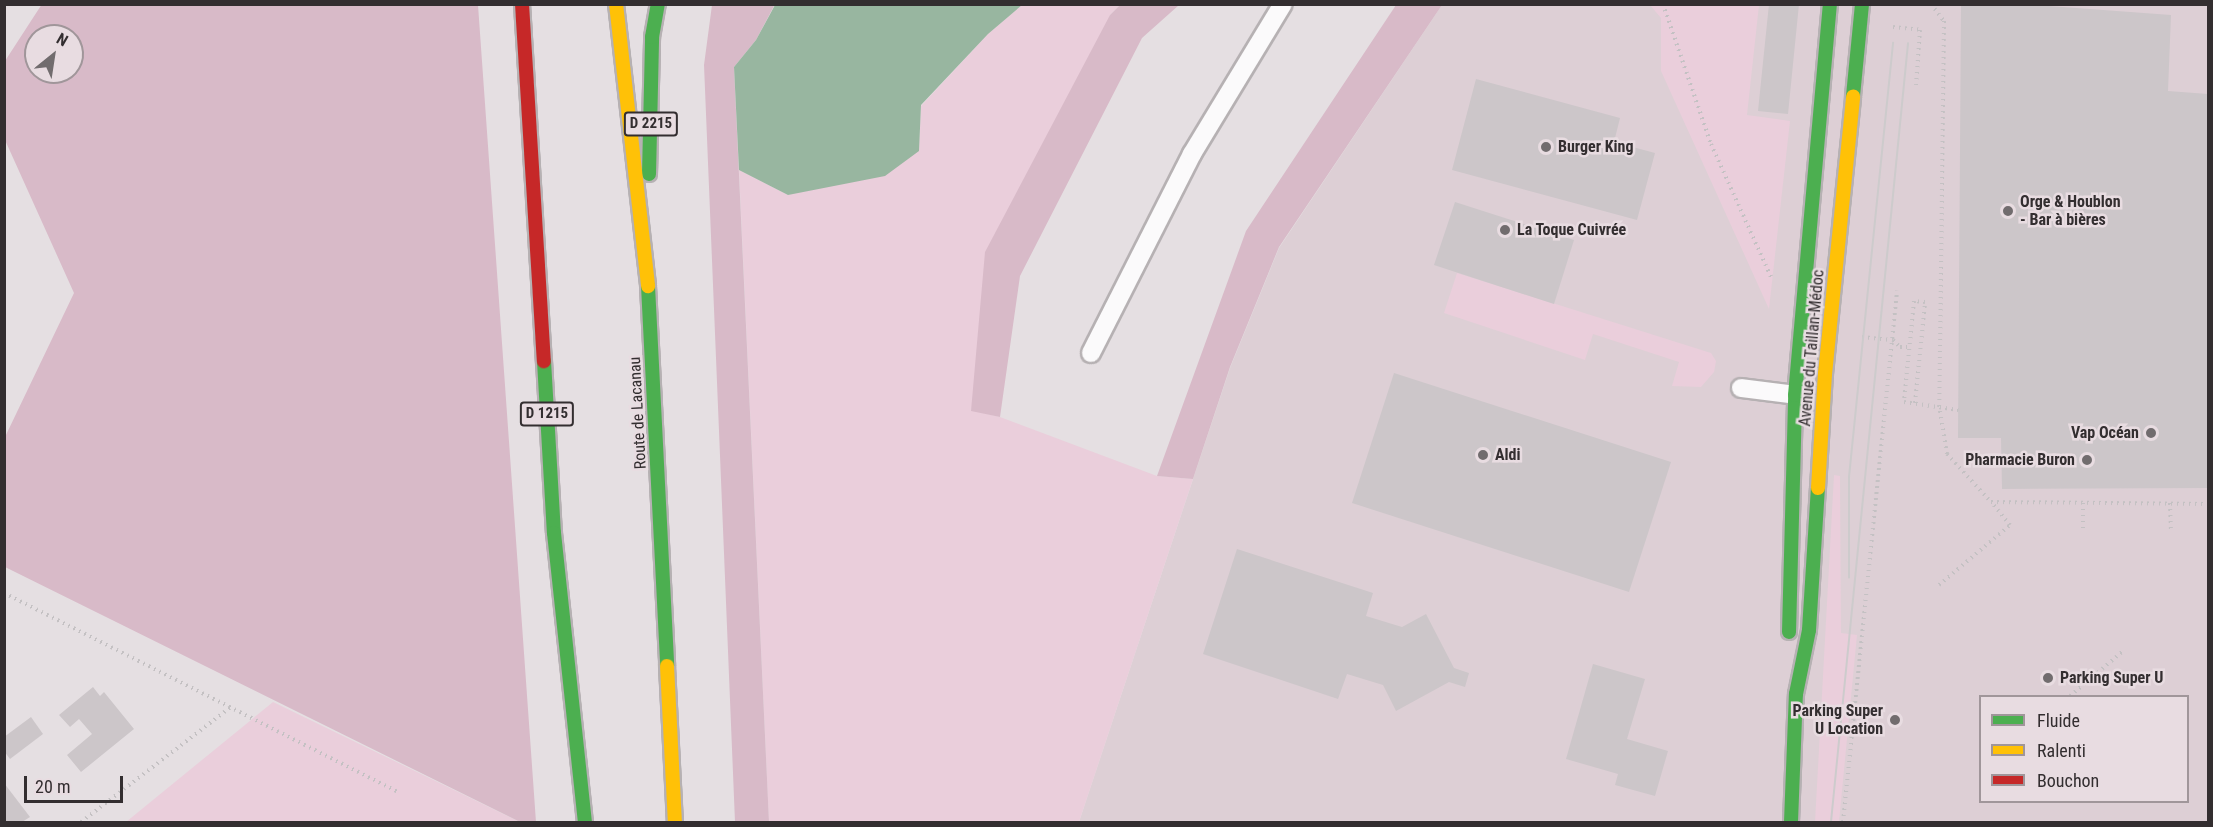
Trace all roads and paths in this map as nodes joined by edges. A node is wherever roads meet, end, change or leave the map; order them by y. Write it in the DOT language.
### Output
graph roads {
  1 [pos="522,4"];
  2 [pos="616,4"];
  3 [pos="658,4"];
  4 [pos="1283,4"];
  5 [pos="1663,4"];
  6 [pos="1830,4"];
  7 [pos="1862,4"];
  8 [pos="1930,4"];
  9 [pos="1920,30"];
  10 [pos="1916,85"];
  11 [pos="646,245"];
  12 [pos="1775,282"];
  13 [pos="1897,291"];
  14 [pos="1893,340"];
  15 [pos="1910,347"];
  16 [pos="1091,353"];
  17 [pos="1741,388"];
  18 [pos="1795,395"];
  19 [pos="1823,398"];
  20 [pos="1915,403"];
  21 [pos="1939,405"];
  22 [pos="1958,410"];
  23 [pos="1991,502"];
  24 [pos="2083,503"];
  25 [pos="2170,503"];
  26 [pos="2208,504"];
  27 [pos="2084,529"];
  28 [pos="2171,530"];
  29 [pos="1939,585"];
  30 [pos="4,593"];
  31 [pos="2123,651"];
  32 [pos="1796,694"];
  33 [pos="2071,695"];
  34 [pos="231,707"];
  35 [pos="398,792"];
  36 [pos="81,822"];
  37 [pos="585,822"];
  38 [pos="675,822"];
  39 [pos="1791,822"];
  40 [pos="1843,822"];
  1 -- 37 [label="main road, D 1215"];
  2 -- 11 [label="main road, Route de Lacanau"];
  3 -- 11 [label="main road, D 2215"];
  4 -- 16 [label="lane"];
  5 -- 12 [label="path"];
  6 -- 18 [label="main road, Avenue du Taillan-Médoc"];
  7 -- 19 [label="main road, Avenue du Taillan-Médoc"];
  8 -- 21 [label="path"];
  9 -- 10 [label="path"];
  11 -- 38 [label="main road, Route de Lacanau"];
  13 -- 14 [label="path"];
  14 -- 15 [label="path"];
  14 -- 40 [label="path"];
  15 -- 20 [label="path"];
  15 -- 20 [label="path"];
  17 -- 18 [label="lane"];
  18 -- 19 [label="lane"];
  18 -- 32 [label="main road, Avenue du Taillan-Médoc"];
  19 -- 32 [label="main road, Avenue du Taillan-Médoc"];
  20 -- 21 [label="path"];
  21 -- 22 [label="path"];
  21 -- 23 [label="path"];
  23 -- 24 [label="path"];
  23 -- 29 [label="path"];
  24 -- 25 [label="path"];
  24 -- 27 [label="path"];
  25 -- 26 [label="path"];
  25 -- 28 [label="path"];
  30 -- 34 [label="path"];
  31 -- 33 [label="path"];
  32 -- 39 [label="main road, Avenue du Taillan-Médoc"];
  34 -- 35 [label="path"];
  34 -- 36 [label="path"];
}
